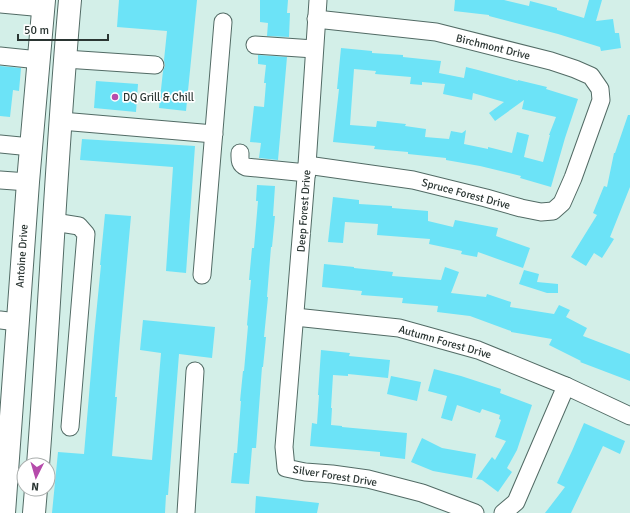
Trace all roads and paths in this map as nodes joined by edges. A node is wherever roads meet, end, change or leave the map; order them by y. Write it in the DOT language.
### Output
graph roads {
  1 [pos="318,0"];
  2 [pos="8,3"];
  3 [pos="44,4"];
  4 [pos="69,5"];
  5 [pos="316,19"];
  6 [pos="223,22"];
  7 [pos="255,45"];
  8 [pos="314,49"];
  9 [pos="0,56"];
  10 [pos="65,59"];
  11 [pos="39,60"];
  12 [pos="155,65"];
  13 [pos="61,121"];
  14 [pos="214,134"];
  15 [pos="0,144"];
  16 [pos="31,147"];
  17 [pos="584,147"];
  18 [pos="240,153"];
  19 [pos="307,169"];
  20 [pos="0,180"];
  21 [pos="28,182"];
  22 [pos="26,210"];
  23 [pos="54,217"];
  24 [pos="202,275"];
  25 [pos="295,317"];
  26 [pos="9,321"];
  27 [pos="195,371"];
  28 [pos="13,375"];
  29 [pos="45,378"];
  30 [pos="566,386"];
  31 [pos="630,416"];
  32 [pos="287,421"];
  33 [pos="70,427"];
  34 [pos="39,457"];
  35 [pos="4,461"];
  36 [pos="35,497"];
  37 [pos="4,513"];
  38 [pos="34,513"];
  39 [pos="186,513"];
  40 [pos="475,513"];
  41 [pos="503,513"];
  1 -- 5 [label="street, Deep Forest Drive"];
  2 -- 3 [label="street"];
  3 -- 4 [label="main road"];
  3 -- 11 [label="main road, Antoine Drive"];
  4 -- 10 [label="main road"];
  5 -- 8 [label="street, Deep Forest Drive"];
  5 -- 17 [label="street, Birchmont Drive"];
  6 -- 14 [label="street"];
  7 -- 8 [label="street"];
  8 -- 19 [label="street, Deep Forest Drive"];
  9 -- 11 [label="street"];
  10 -- 12 [label="street"];
  10 -- 13 [label="main road"];
  11 -- 16 [label="main road, Antoine Drive"];
  13 -- 14 [label="street"];
  13 -- 23 [label="main road"];
  14 -- 24 [label="street"];
  15 -- 16 [label="street"];
  16 -- 21 [label="main road, Antoine Drive"];
  17 -- 19 [label="street, Spruce Forest Drive"];
  18 -- 19 [label="street, Spruce Forest Drive"];
  19 -- 25 [label="street, Deep Forest Drive"];
  20 -- 21 [label="street"];
  21 -- 22 [label="main road, Antoine Drive"];
  22 -- 23 [label="main road"];
  22 -- 26 [label="main road, Antoine Drive"];
  23 -- 29 [label="main road"];
  23 -- 33 [label="street"];
  25 -- 30 [label="street, Autumn Forest Drive"];
  25 -- 32 [label="street, Deep Forest Drive"];
  26 -- 28 [label="main road, Antoine Drive"];
  27 -- 39 [label="street"];
  28 -- 29 [label="main road"];
  28 -- 35 [label="main road, Antoine Drive"];
  29 -- 34 [label="main road"];
  30 -- 31 [label="street, Autumn Forest Drive"];
  30 -- 41 [label="street"];
  32 -- 40 [label="street, Silver Forest Drive"];
  35 -- 37 [label="main road, Antoine Drive"];
  36 -- 38 [label="main road"];
}
